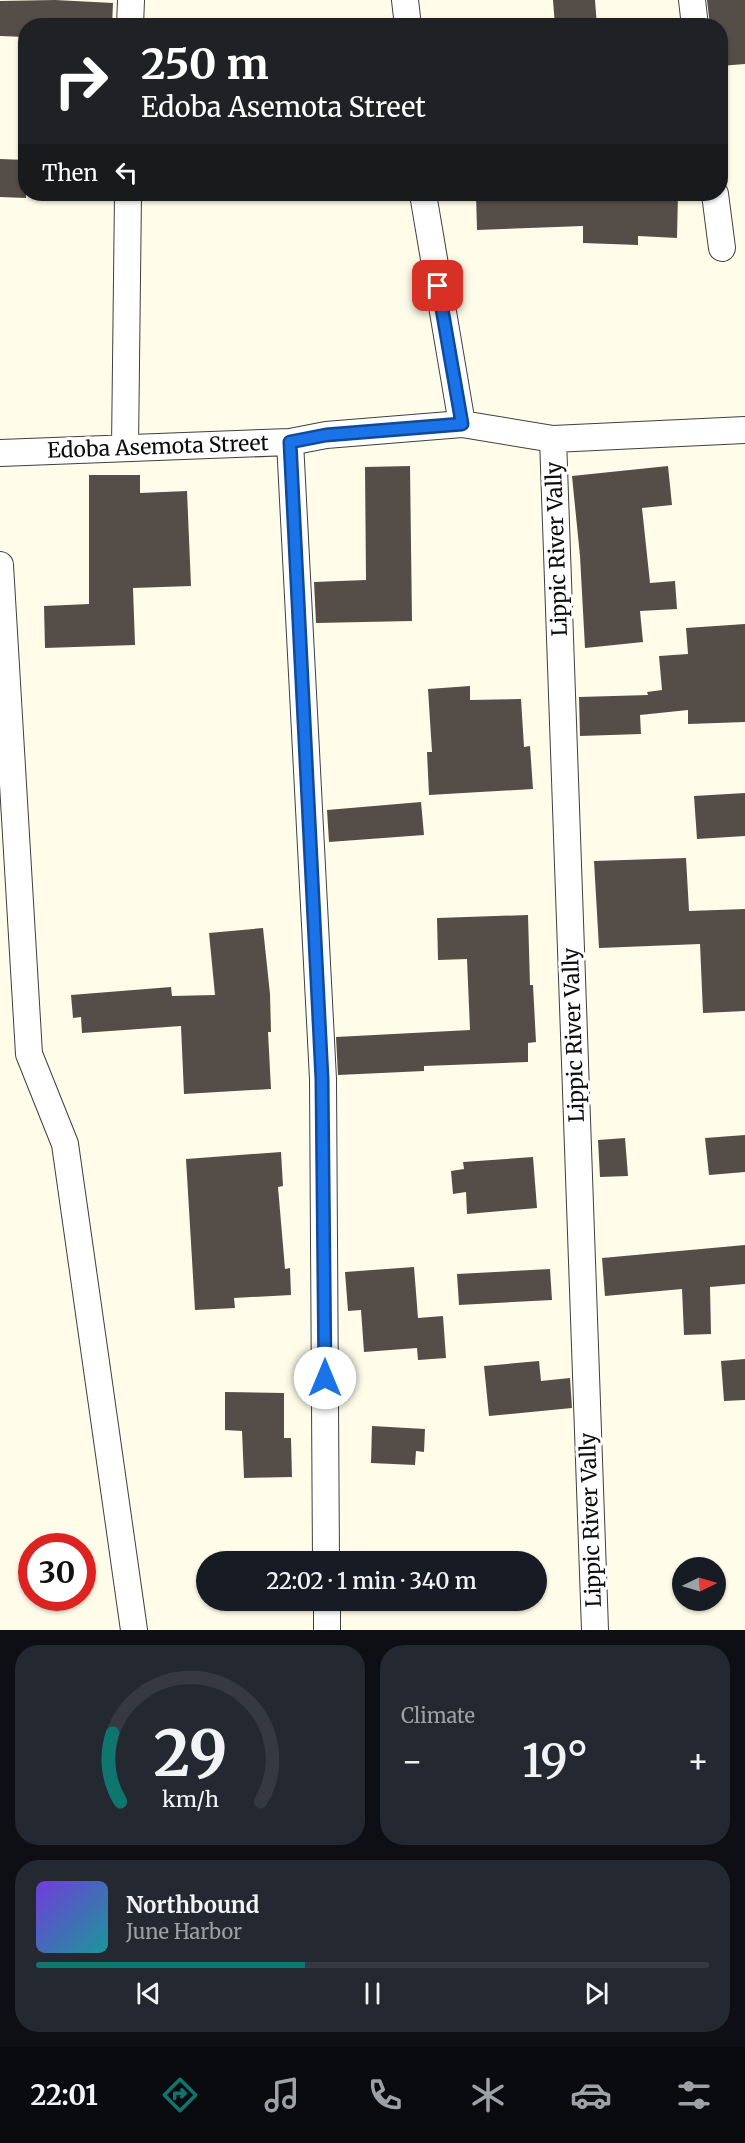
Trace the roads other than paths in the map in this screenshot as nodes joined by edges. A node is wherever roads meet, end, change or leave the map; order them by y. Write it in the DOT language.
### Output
graph roads {
  1 [pos="131,0"];
  2 [pos="405,0"];
  3 [pos="692,0"];
  4 [pos="130,18"];
  5 [pos="407,18"];
  6 [pos="694,18"];
  7 [pos="128,201"];
  8 [pos="424,201"];
  9 [pos="716,201"];
  10 [pos="722,248"];
  11 [pos="462,424"];
  12 [pos="745,430"];
  13 [pos="553,440"];
  14 [pos="290,442"];
  15 [pos="125,448"];
  16 [pos="0,453"];
  17 [pos="0,564"];
  18 [pos="326,1551"];
  19 [pos="327,1611"];
  20 [pos="134,1630"];
  21 [pos="327,1630"];
  22 [pos="595,1630"];
  1 -- 4 [label="street"];
  2 -- 5 [label="street"];
  3 -- 6 [label="street"];
  7 -- 15 [label="street"];
  8 -- 11 [label="street"];
  9 -- 10 [label="street"];
  11 -- 13 [label="street, Edoba Asemota Street"];
  11 -- 14 [label="street, Edoba Asemota Street"];
  12 -- 13 [label="street, Edoba Asemota Street"];
  13 -- 22 [label="street, Lippic River Vally"];
  14 -- 15 [label="street, Edoba Asemota Street"];
  14 -- 18 [label="street"];
  15 -- 16 [label="street, Edoba Asemota Street"];
  17 -- 20 [label="street"];
  19 -- 21 [label="street"];
}
